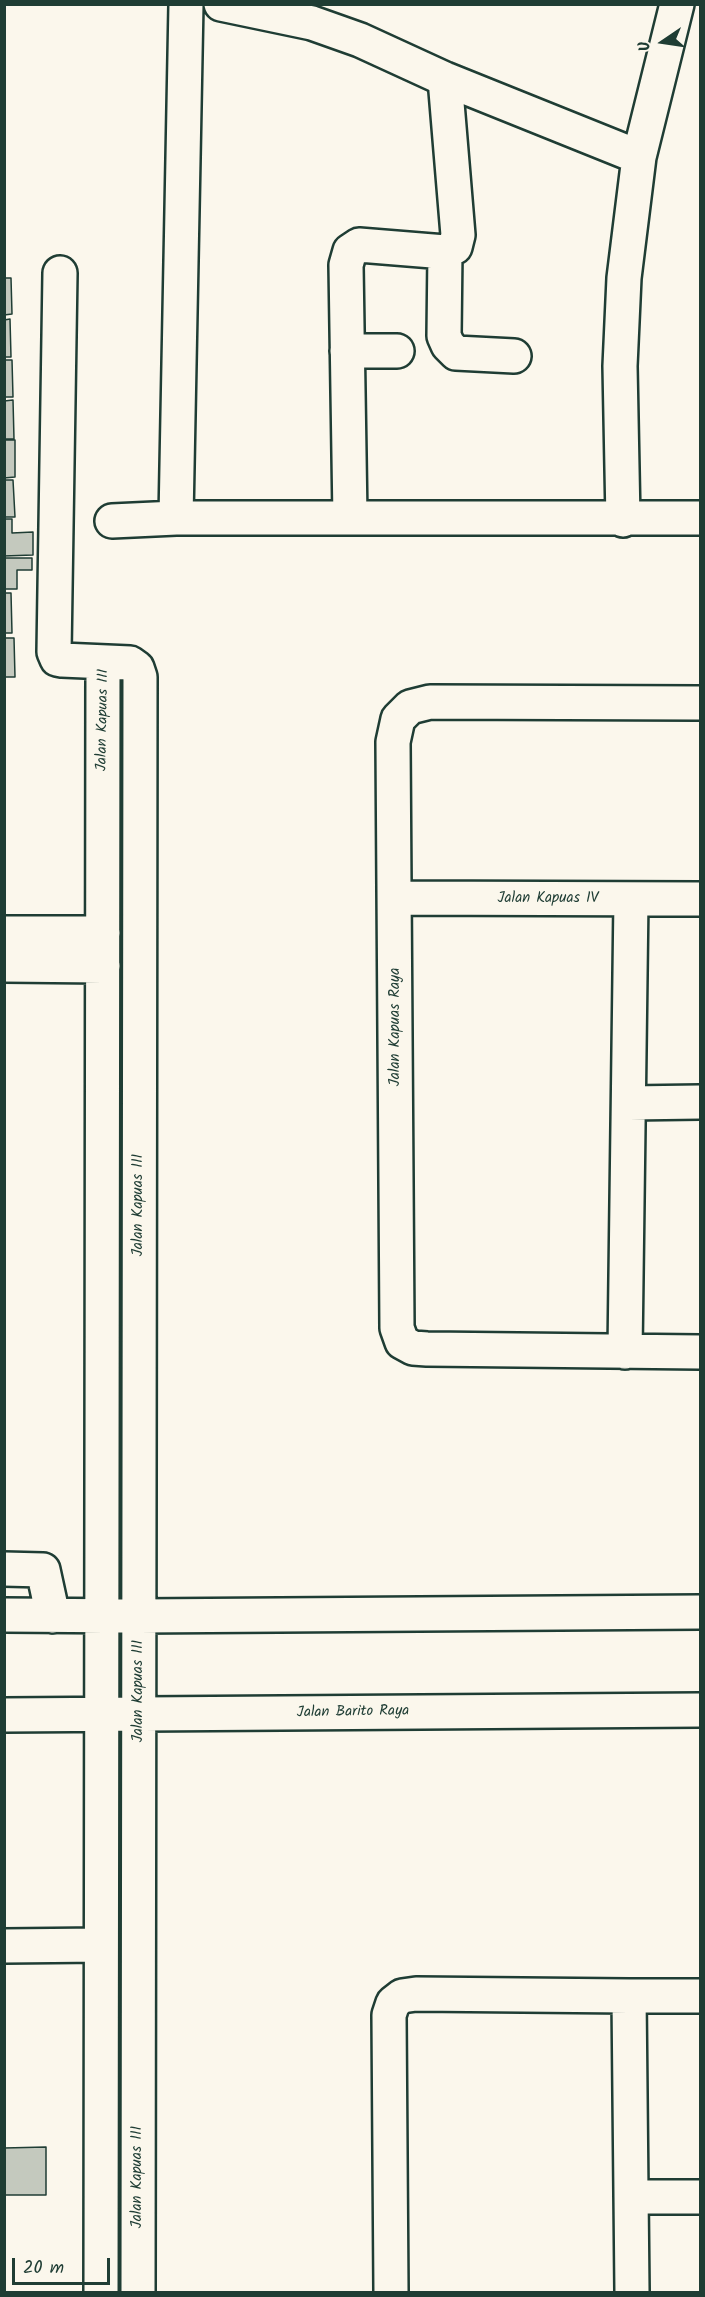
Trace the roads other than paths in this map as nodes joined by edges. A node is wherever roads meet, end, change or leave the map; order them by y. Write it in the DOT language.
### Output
graph roads {
  1 [pos="186,4"];
  2 [pos="221,4"];
  3 [pos="677,4"];
  4 [pos="445,79"];
  5 [pos="639,157"];
  6 [pos="445,252"];
  7 [pos="60,273"];
  8 [pos="347,351"];
  9 [pos="398,351"];
  10 [pos="514,356"];
  11 [pos="176,518"];
  12 [pos="350,518"];
  13 [pos="700,518"];
  14 [pos="623,520"];
  15 [pos="112,521"];
  16 [pos="103,662"];
  17 [pos="700,703"];
  18 [pos="395,898"];
  19 [pos="632,899"];
  20 [pos="700,899"];
  21 [pos="4,933"];
  22 [pos="103,933"];
  23 [pos="4,965"];
  24 [pos="103,966"];
  25 [pos="700,1102"];
  26 [pos="628,1103"];
  27 [pos="625,1352"];
  28 [pos="700,1352"];
  29 [pos="4,1569"];
  30 [pos="700,1612"];
  31 [pos="4,1615"];
  32 [pos="53,1616"];
  33 [pos="101,1616"];
  34 [pos="139,1616"];
  35 [pos="700,1710"];
  36 [pos="4,1715"];
  37 [pos="101,1715"];
  38 [pos="139,1715"];
  39 [pos="101,1945"];
  40 [pos="4,1946"];
  41 [pos="629,1996"];
  42 [pos="700,1996"];
  43 [pos="631,2197"];
  44 [pos="700,2197"];
  45 [pos="101,2219"];
  46 [pos="138,2220"];
  47 [pos="102,2292"];
  48 [pos="138,2292"];
  49 [pos="391,2292"];
  50 [pos="632,2292"];
  1 -- 11 [label="street"];
  2 -- 4 [label="street"];
  3 -- 5 [label="street"];
  4 -- 5 [label="street"];
  4 -- 6 [label="street"];
  5 -- 14 [label="street"];
  6 -- 8 [label="street"];
  6 -- 10 [label="street"];
  7 -- 16 [label="street"];
  8 -- 9 [label="street"];
  8 -- 12 [label="street"];
  11 -- 12 [label="street"];
  11 -- 15 [label="street"];
  12 -- 14 [label="street"];
  13 -- 14 [label="street"];
  16 -- 22 [label="street, Jalan Kapuas III"];
  16 -- 34 [label="street, Jalan Kapuas III"];
  17 -- 18 [label="street, Jalan Kapuas Raya"];
  18 -- 19 [label="street, Jalan Kapuas IV"];
  18 -- 27 [label="street, Jalan Kapuas Raya"];
  19 -- 20 [label="street, Jalan Kapuas IV"];
  19 -- 26 [label="street"];
  21 -- 22 [label="street"];
  22 -- 24 [label="street, Jalan Kapuas III"];
  23 -- 24 [label="street"];
  24 -- 33 [label="street, Jalan Kapuas III"];
  25 -- 26 [label="street"];
  26 -- 27 [label="street"];
  27 -- 28 [label="street, Jalan Kapuas Raya"];
  29 -- 32 [label="street"];
  30 -- 34 [label="street"];
  31 -- 32 [label="street"];
  32 -- 33 [label="street"];
  33 -- 34 [label="street"];
  33 -- 37 [label="street, Jalan Kapuas III"];
  34 -- 38 [label="street, Jalan Kapuas III"];
  35 -- 38 [label="street, Jalan Barito Raya"];
  36 -- 37 [label="street, Jalan Barito Raya"];
  37 -- 38 [label="street, Jalan Barito Raya"];
  37 -- 39 [label="street, Jalan Kapuas III"];
  38 -- 46 [label="street, Jalan Kapuas III"];
  39 -- 40 [label="street"];
  39 -- 45 [label="street, Jalan Kapuas III"];
  41 -- 42 [label="street"];
  41 -- 43 [label="street"];
  41 -- 49 [label="street"];
  43 -- 44 [label="street"];
  43 -- 50 [label="street"];
  45 -- 46 [label="street"];
  45 -- 47 [label="street, Jalan Kapuas III"];
  46 -- 48 [label="street, Jalan Kapuas III"];
}
